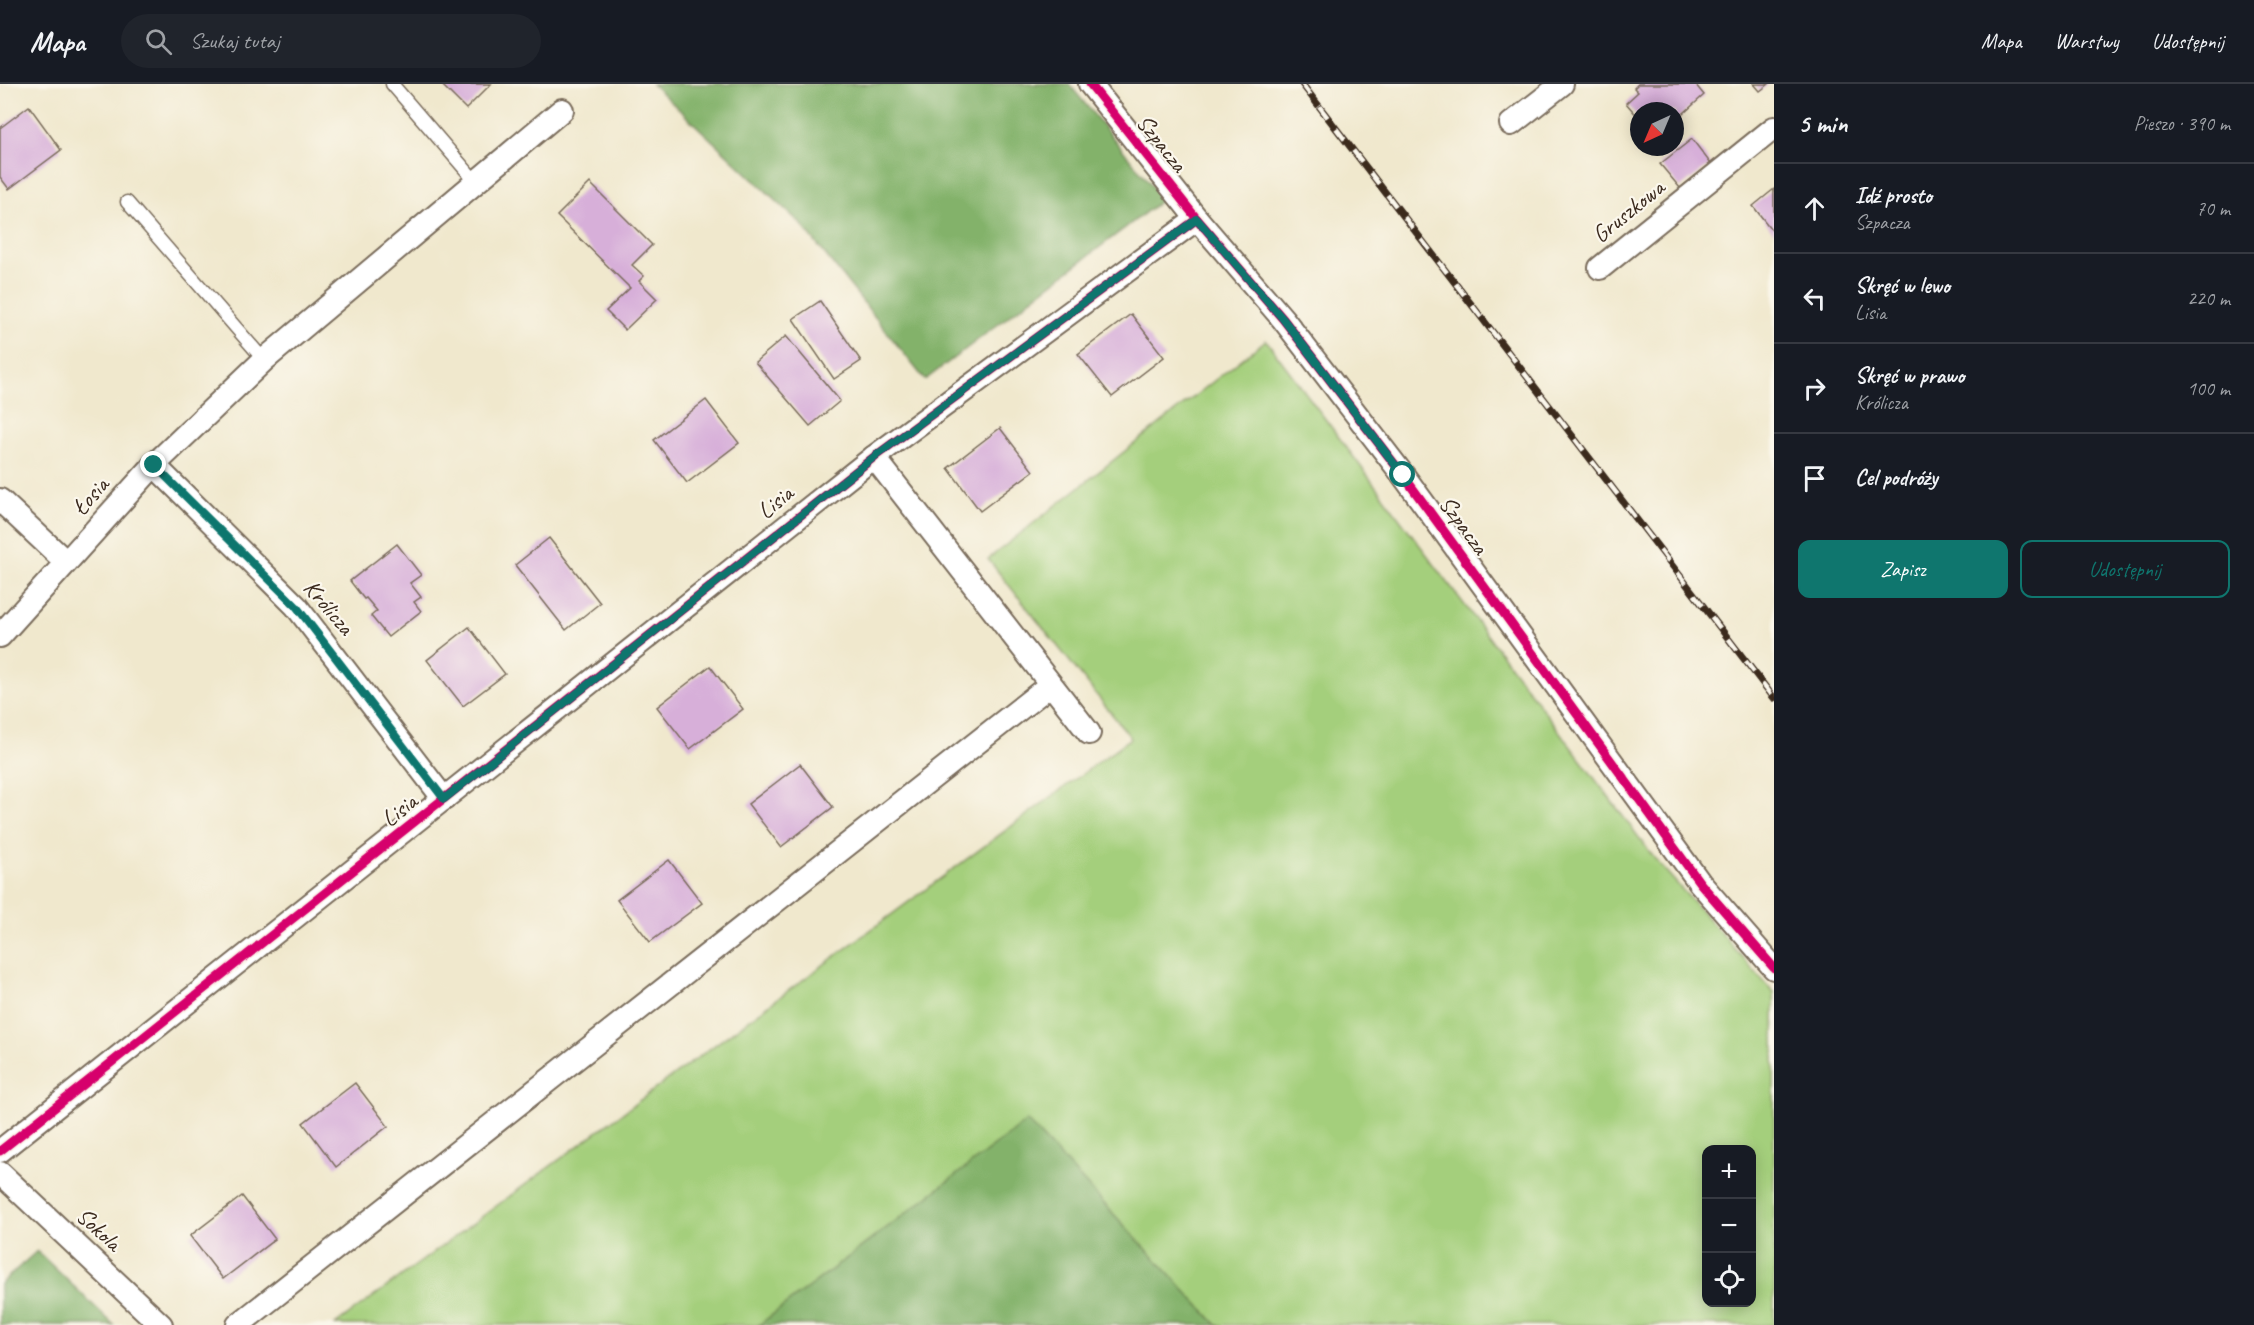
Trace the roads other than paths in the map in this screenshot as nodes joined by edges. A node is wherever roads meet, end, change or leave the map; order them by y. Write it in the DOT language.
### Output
graph roads {
  1 [pos="392,84"];
  2 [pos="1090,84"];
  3 [pos="1562,84"];
  4 [pos="562,110"];
  5 [pos="1511,124"];
  6 [pos="1774,128"];
  7 [pos="476,182"];
  8 [pos="127,202"];
  9 [pos="1197,219"];
  10 [pos="1600,268"];
  11 [pos="264,360"];
  12 [pos="874,457"];
  13 [pos="154,465"];
  14 [pos="0,500"];
  15 [pos="66,562"];
  16 [pos="0,636"];
  17 [pos="1050,686"];
  18 [pos="1089,733"];
  19 [pos="444,799"];
  20 [pos="1774,968"];
  21 [pos="0,1151"];
  22 [pos="0,1173"];
  23 [pos="161,1325"];
  24 [pos="238,1325"];
  1 -- 7 [label="lane"];
  2 -- 9 [label="street, Szpacza"];
  3 -- 5 [label="street"];
  4 -- 7 [label="street, Łosia"];
  6 -- 10 [label="street, Gruszkowa"];
  7 -- 11 [label="street, Łosia"];
  8 -- 11 [label="lane"];
  9 -- 12 [label="street, Lisia"];
  9 -- 20 [label="street, Szpacza"];
  11 -- 13 [label="street, Łosia"];
  12 -- 17 [label="street"];
  12 -- 19 [label="street, Lisia"];
  13 -- 15 [label="street, Łosia"];
  13 -- 19 [label="street, Królicza"];
  14 -- 15 [label="street"];
  15 -- 16 [label="street, Łosia"];
  17 -- 18 [label="street"];
  17 -- 24 [label="street"];
  19 -- 21 [label="street, Lisia"];
  22 -- 23 [label="street, Sokola"];
}
